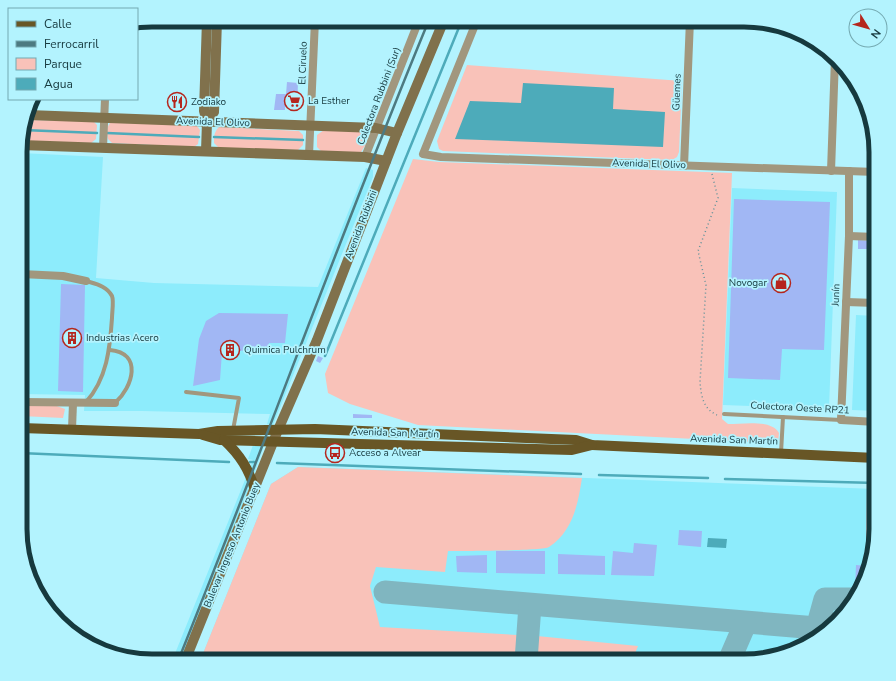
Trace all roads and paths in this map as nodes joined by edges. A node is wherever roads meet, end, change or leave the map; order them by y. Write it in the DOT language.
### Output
graph roads {
  1 [pos="207,27"];
  2 [pos="217,27"];
  3 [pos="315,27"];
  4 [pos="416,27"];
  5 [pos="441,27"];
  6 [pos="474,27"];
  7 [pos="690,27"];
  8 [pos="835,67"];
  9 [pos="105,100"];
  10 [pos="33,115"];
  11 [pos="104,118"];
  12 [pos="207,122"];
  13 [pos="311,126"];
  14 [pos="376,128"];
  15 [pos="397,133"];
  16 [pos="27,145"];
  17 [pos="102,148"];
  18 [pos="206,151"];
  19 [pos="309,155"];
  20 [pos="366,157"];
  21 [pos="386,161"];
  22 [pos="684,166"];
  23 [pos="709,166"];
  24 [pos="831,171"];
  25 [pos="849,171"];
  26 [pos="869,172"];
  27 [pos="848,236"];
  28 [pos="869,237"];
  29 [pos="27,274"];
  30 [pos="86,280"];
  31 [pos="846,302"];
  32 [pos="869,303"];
  33 [pos="110,350"];
  34 [pos="186,392"];
  35 [pos="27,402"];
  36 [pos="73,403"];
  37 [pos="85,403"];
  38 [pos="115,403"];
  39 [pos="724,414"];
  40 [pos="783,417"];
  41 [pos="841,420"];
  42 [pos="869,422"];
  43 [pos="27,428"];
  44 [pos="72,429"];
  45 [pos="278,430"];
  46 [pos="233,431"];
  47 [pos="199,434"];
  48 [pos="224,440"];
  49 [pos="274,442"];
  50 [pos="592,445"];
  51 [pos="781,454"];
  52 [pos="869,458"];
  53 [pos="255,490"];
  54 [pos="188,654"];
  1 -- 12 [label="street"];
  2 -- 12 [label="street"];
  3 -- 13 [label="street, El Ciruelo"];
  4 -- 14 [label="street, Colectora Rubbini (Sur)"];
  5 -- 15 [label="street, Avenida Rubbini"];
  6 -- 22 [label="street, Avenida El Olivo"];
  7 -- 22 [label="street, Güemes"];
  8 -- 24 [label="street"];
  9 -- 11 [label="street"];
  10 -- 11 [label="street, Avenida El Olivo"];
  11 -- 12 [label="street, Avenida El Olivo"];
  11 -- 17 [label="street"];
  12 -- 13 [label="street, Avenida El Olivo"];
  12 -- 18 [label="street"];
  13 -- 14 [label="street, Avenida El Olivo"];
  13 -- 19 [label="street, El Ciruelo"];
  14 -- 15 [label="street, Avenida El Olivo"];
  14 -- 20 [label="street, Colectora Rubbini (Sur)"];
  15 -- 21 [label="street, Avenida Rubbini"];
  16 -- 17 [label="street"];
  17 -- 18 [label="street"];
  18 -- 19 [label="street"];
  19 -- 20 [label="street"];
  20 -- 21 [label="street"];
  21 -- 45 [label="street, Avenida Rubbini"];
  22 -- 23 [label="street, Avenida El Olivo"];
  23 -- 24 [label="street, Avenida El Olivo"];
  23 -- 39 [label="path"];
  24 -- 25 [label="street, Avenida El Olivo"];
  25 -- 26 [label="street, Avenida El Olivo"];
  25 -- 27 [label="street, Junín"];
  27 -- 28 [label="street"];
  27 -- 31 [label="street, Junín"];
  29 -- 30 [label="street"];
  30 -- 33 [label="lane"];
  31 -- 32 [label="street"];
  31 -- 41 [label="street, Junín"];
  33 -- 37 [label="lane"];
  33 -- 38 [label="lane"];
  34 -- 46 [label="lane"];
  35 -- 36 [label="street"];
  36 -- 37 [label="street"];
  36 -- 44 [label="street"];
  37 -- 38 [label="street"];
  39 -- 40 [label="lane, Colectora Oeste RP21"];
  40 -- 41 [label="lane, Colectora Oeste RP21"];
  40 -- 51 [label="lane"];
  41 -- 42 [label="street, Colectora Oeste RP21"];
  43 -- 44 [label="main road, Avenida San Martín"];
  44 -- 47 [label="main road, Avenida San Martín"];
  45 -- 46 [label="main road, Avenida San Martín"];
  45 -- 49 [label="street, Bulevar Ingreso Antonio Buey"];
  45 -- 50 [label="main road, Avenida San Martín"];
  46 -- 47 [label="main road, Avenida San Martín"];
  47 -- 48 [label="main road, Avenida San Martín"];
  48 -- 49 [label="main road, Avenida San Martín"];
  48 -- 53 [label="main road"];
  49 -- 50 [label="main road, Avenida San Martín"];
  49 -- 53 [label="street, Bulevar Ingreso Antonio Buey"];
  50 -- 51 [label="main road, Avenida San Martín"];
  51 -- 52 [label="main road, Avenida San Martín"];
  53 -- 54 [label="street, Bulevar Ingreso Antonio Buey"];
}
